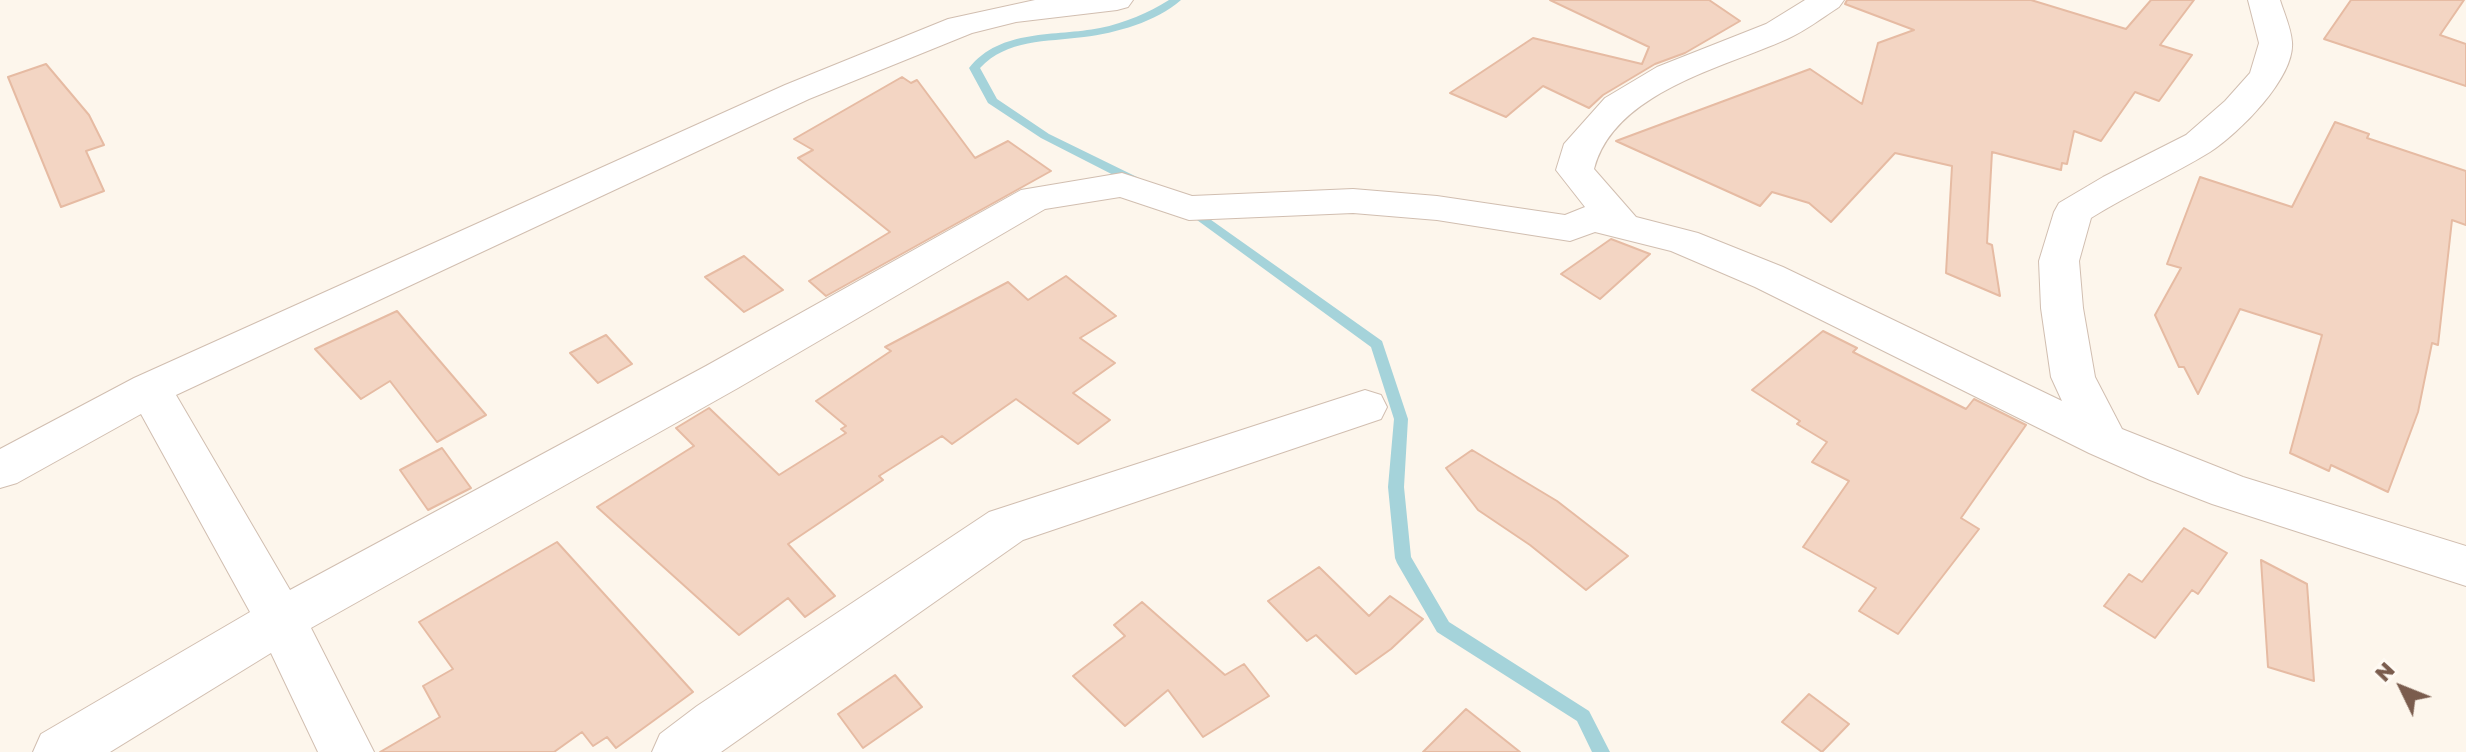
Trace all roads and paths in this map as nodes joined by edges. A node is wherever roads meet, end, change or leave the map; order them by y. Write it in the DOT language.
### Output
graph roads {
  1 [pos="1117,0"];
  2 [pos="1828,0"];
  3 [pos="2264,0"];
  4 [pos="1622,226"];
  5 [pos="150,389"];
  6 [pos="1365,407"];
  7 [pos="2105,441"];
  8 [pos="0,470"];
  9 [pos="2466,566"];
  10 [pos="281,620"];
  11 [pos="61,752"];
  12 [pos="346,752"];
  13 [pos="680,752"];
  1 -- 5 [label="street"];
  2 -- 4 [label="street"];
  3 -- 7 [label="street"];
  4 -- 7 [label="street"];
  4 -- 10 [label="street"];
  5 -- 8 [label="street"];
  5 -- 10 [label="street"];
  6 -- 13 [label="street"];
  7 -- 9 [label="street"];
  10 -- 11 [label="street"];
  10 -- 12 [label="street"];
}
